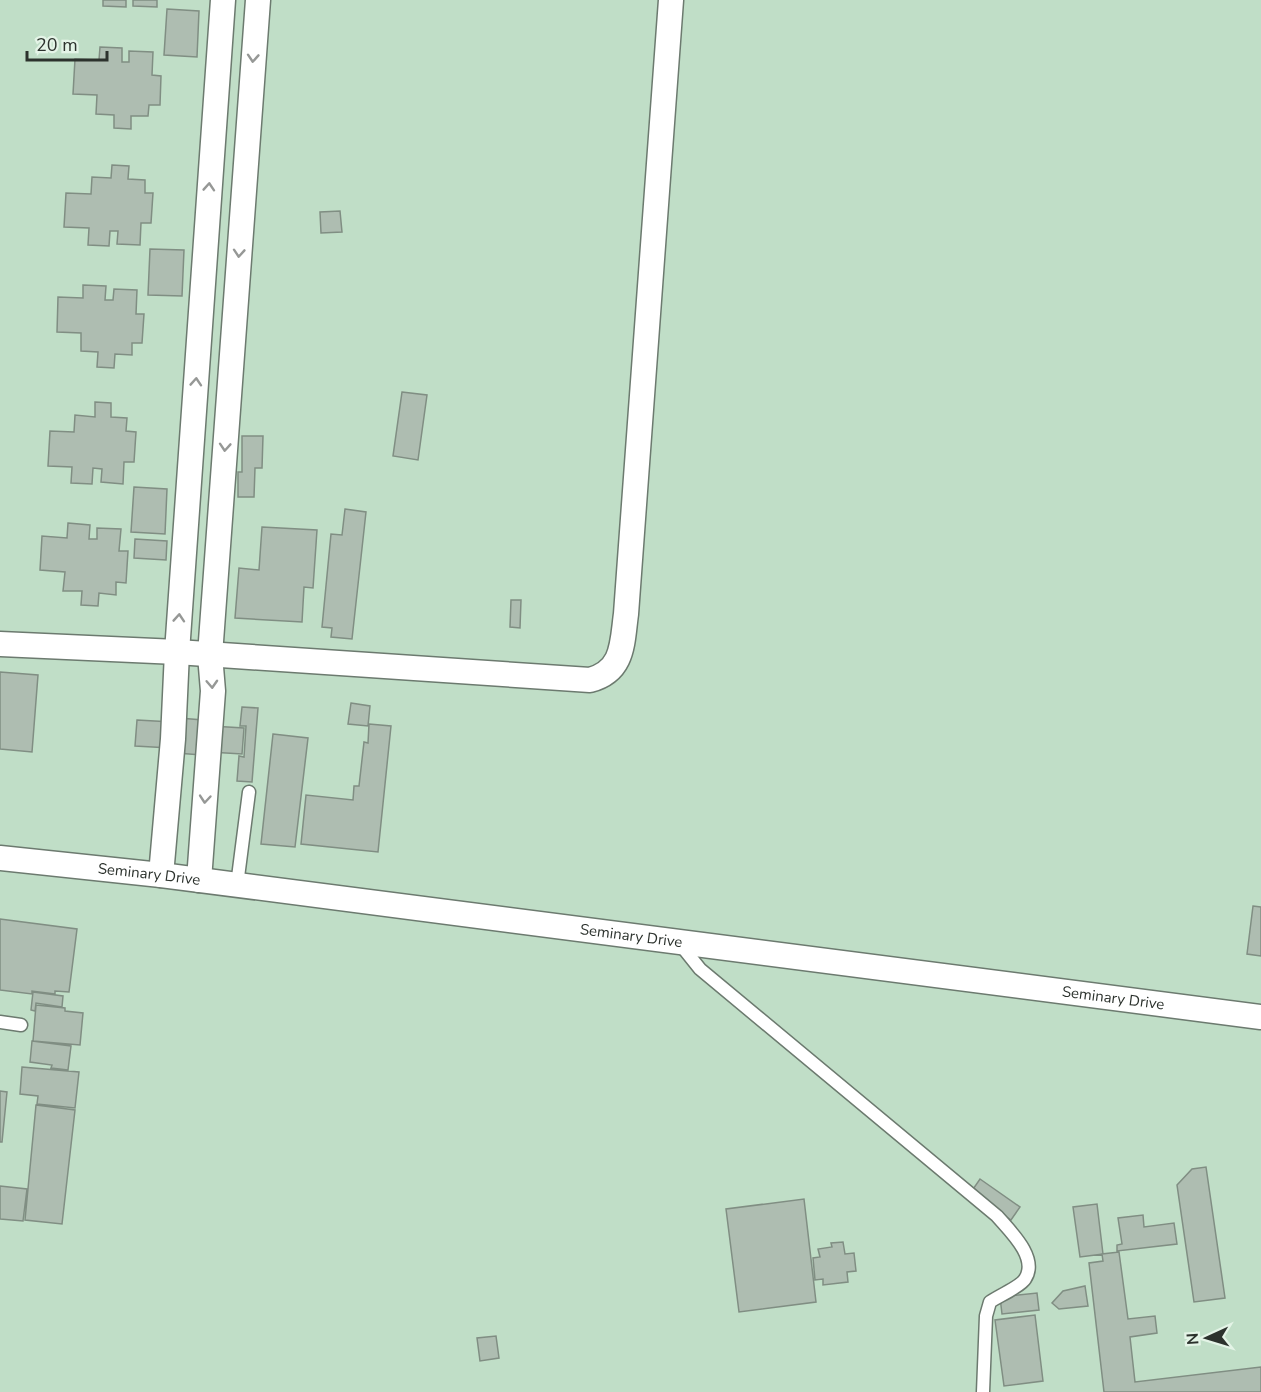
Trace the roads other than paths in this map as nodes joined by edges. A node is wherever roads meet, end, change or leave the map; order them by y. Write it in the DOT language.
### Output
graph roads {
  1 [pos="223,0"];
  2 [pos="258,0"];
  3 [pos="671,0"];
  4 [pos="0,644"];
  5 [pos="177,652"];
  6 [pos="210,656"];
  7 [pos="249,792"];
  8 [pos="0,858"];
  9 [pos="161,875"];
  10 [pos="199,880"];
  11 [pos="237,885"];
  12 [pos="680,943"];
  13 [pos="1261,1017"];
  14 [pos="0,1022"];
  15 [pos="21,1025"];
  16 [pos="983,1392"];
  5 -- 1 [label="street, one-way"];
  2 -- 6 [label="street, one-way"];
  3 -- 6 [label="street"];
  4 -- 5 [label="street"];
  5 -- 6 [label="street"];
  5 -- 9 [label="street"];
  6 -- 10 [label="street, one-way"];
  7 -- 11 [label="lane"];
  8 -- 9 [label="street, Seminary Drive"];
  9 -- 10 [label="street, Seminary Drive"];
  10 -- 11 [label="street, Seminary Drive"];
  11 -- 12 [label="street, Seminary Drive"];
  12 -- 13 [label="street, Seminary Drive"];
  12 -- 16 [label="lane"];
  14 -- 15 [label="lane"];
}
